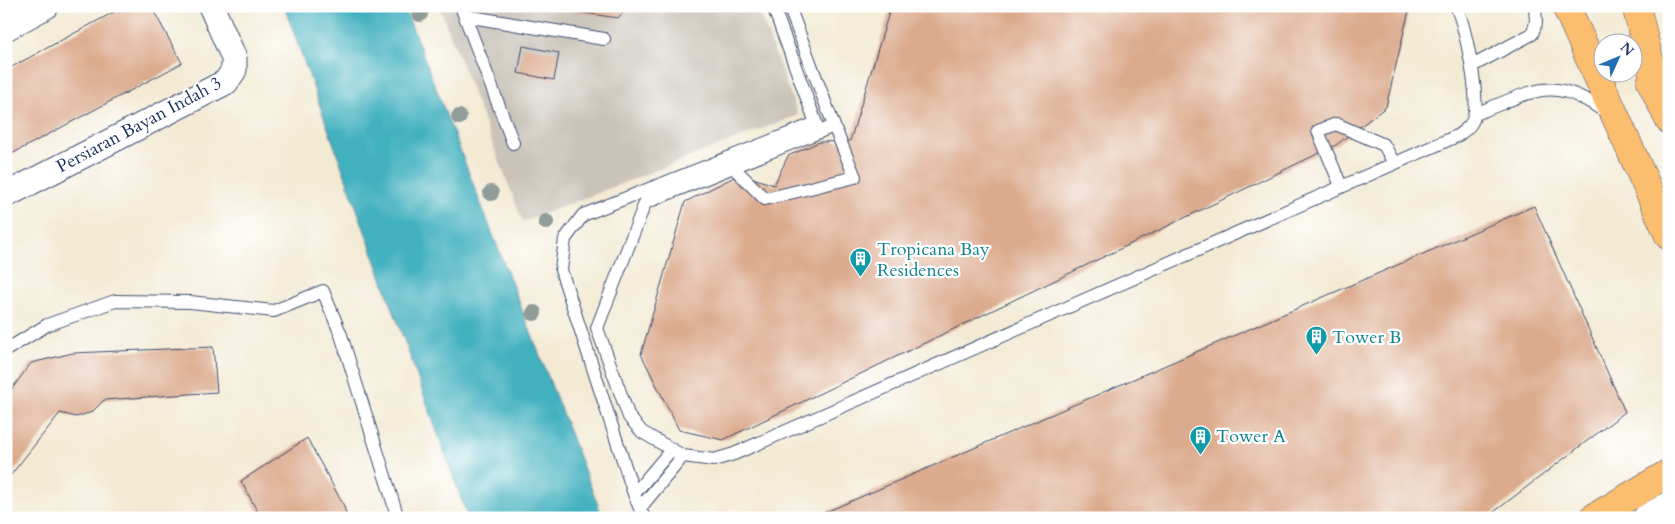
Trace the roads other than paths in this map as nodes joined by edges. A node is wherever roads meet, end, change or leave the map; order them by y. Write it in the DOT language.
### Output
graph roads {
  1 [pos="46,6"];
  2 [pos="211,6"];
  3 [pos="773,6"];
  4 [pos="789,6"];
  5 [pos="1456,6"];
  6 [pos="1535,6"];
  7 [pos="1566,6"];
  8 [pos="1615,6"];
  9 [pos="1636,6"];
  10 [pos="463,11"];
  11 [pos="6,28"];
  12 [pos="1627,32"];
  13 [pos="604,39"];
  14 [pos="1642,64"];
  15 [pos="1472,66"];
  16 [pos="1664,109"];
  17 [pos="1475,114"];
  18 [pos="1620,123"];
  19 [pos="834,126"];
  20 [pos="513,144"];
  21 [pos="1394,163"];
  22 [pos="733,168"];
  23 [pos="1340,186"];
  24 [pos="6,195"];
  25 [pos="1669,236"];
  26 [pos="6,350"];
  27 [pos="671,450"];
  28 [pos="683,456"];
  29 [pos="1669,473"];
  30 [pos="634,494"];
  31 [pos="1669,506"];
  32 [pos="642,513"];
  33 [pos="398,518"];
  34 [pos="1593,518"];
  35 [pos="1647,518"];
  1 -- 11 [label="street"];
  2 -- 24 [label="street, Persiaran Bayan Indah 3"];
  3 -- 30 [label="lane"];
  4 -- 19 [label="lane"];
  5 -- 15 [label="lane"];
  6 -- 15 [label="lane"];
  7 -- 18 [label="highway"];
  8 -- 12 [label="highway"];
  9 -- 16 [label="highway"];
  10 -- 13 [label="lane"];
  10 -- 20 [label="lane"];
  14 -- 16 [label="highway"];
  15 -- 17 [label="lane"];
  17 -- 18 [label="lane"];
  17 -- 21 [label="lane"];
  18 -- 25 [label="highway"];
  19 -- 22 [label="lane"];
  19 -- 22 [label="lane"];
  21 -- 23 [label="lane"];
  21 -- 23 [label="lane"];
  22 -- 27 [label="lane"];
  23 -- 28 [label="lane"];
  26 -- 33 [label="lane"];
  27 -- 28 [label="lane"];
  27 -- 30 [label="lane"];
  28 -- 32 [label="lane"];
  29 -- 34 [label="highway"];
  30 -- 32 [label="lane"];
  31 -- 35 [label="street"];
}
